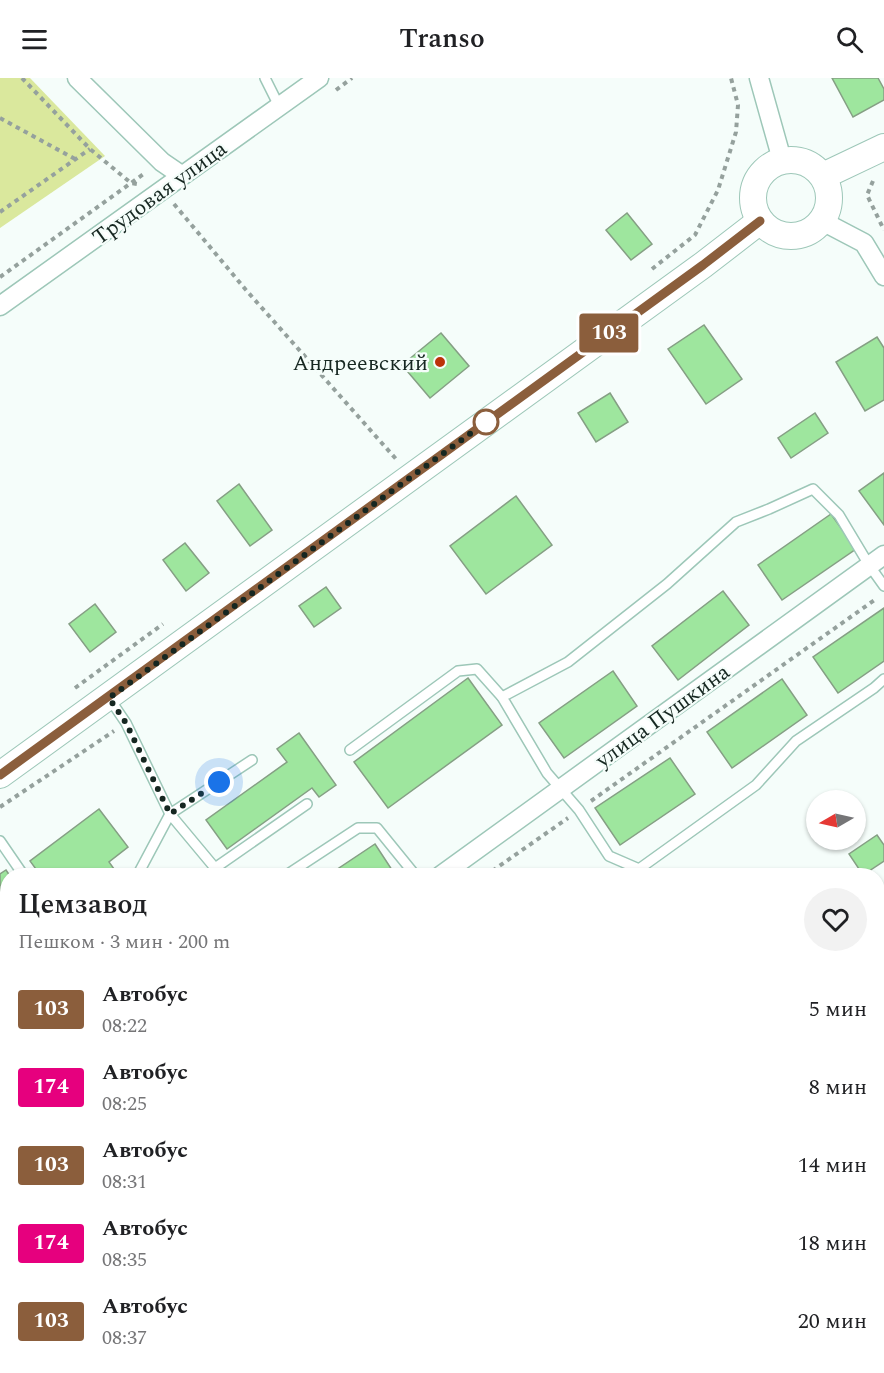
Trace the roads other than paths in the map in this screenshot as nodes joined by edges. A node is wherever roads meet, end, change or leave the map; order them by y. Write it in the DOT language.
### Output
graph roads {
  1 [pos="77,78"];
  2 [pos="265,78"];
  3 [pos="319,78"];
  4 [pos="759,78"];
  5 [pos="279,106"];
  6 [pos="884,147"];
  7 [pos="782,160"];
  8 [pos="182,175"];
  9 [pos="823,176"];
  10 [pos="760,221"];
  11 [pos="822,221"];
  12 [pos="884,276"];
  13 [pos="0,306"];
  14 [pos="877,560"];
  15 [pos="884,586"];
  16 [pos="884,679"];
  17 [pos="502,697"];
  18 [pos="109,698"];
  19 [pos="350,750"];
  20 [pos="252,760"];
  21 [pos="0,775"];
  22 [pos="560,788"];
  23 [pos="307,804"];
  24 [pos="170,814"];
  25 [pos="0,842"];
  26 [pos="18,868"];
  27 [pos="142,868"];
  28 [pos="297,868"];
  29 [pos="410,868"];
  30 [pos="451,868"];
  31 [pos="633,868"];
  32 [pos="646,868"];
  1 -- 8 [label="street"];
  2 -- 5 [label="lane"];
  3 -- 5 [label="street, Трудовая улица"];
  4 -- 7 [label="street"];
  5 -- 8 [label="street, Трудовая улица"];
  6 -- 9 [label="main road"];
  7 -- 9 [label="main road"];
  7 -- 10 [label="main road"];
  8 -- 13 [label="street, Трудовая улица"];
  9 -- 11 [label="main road"];
  10 -- 11 [label="main road"];
  10 -- 18 [label="main road"];
  11 -- 12 [label="street"];
  14 -- 15 [label="lane"];
  14 -- 17 [label="lane"];
  14 -- 22 [label="street, улица Пушкина"];
  16 -- 32 [label="lane"];
  17 -- 19 [label="lane"];
  17 -- 22 [label="lane"];
  18 -- 21 [label="main road"];
  18 -- 24 [label="lane"];
  20 -- 24 [label="lane"];
  22 -- 30 [label="street, улица Пушкина"];
  22 -- 31 [label="lane"];
  23 -- 24 [label="lane"];
  24 -- 27 [label="lane"];
  25 -- 26 [label="lane"];
  28 -- 29 [label="lane"];
}
